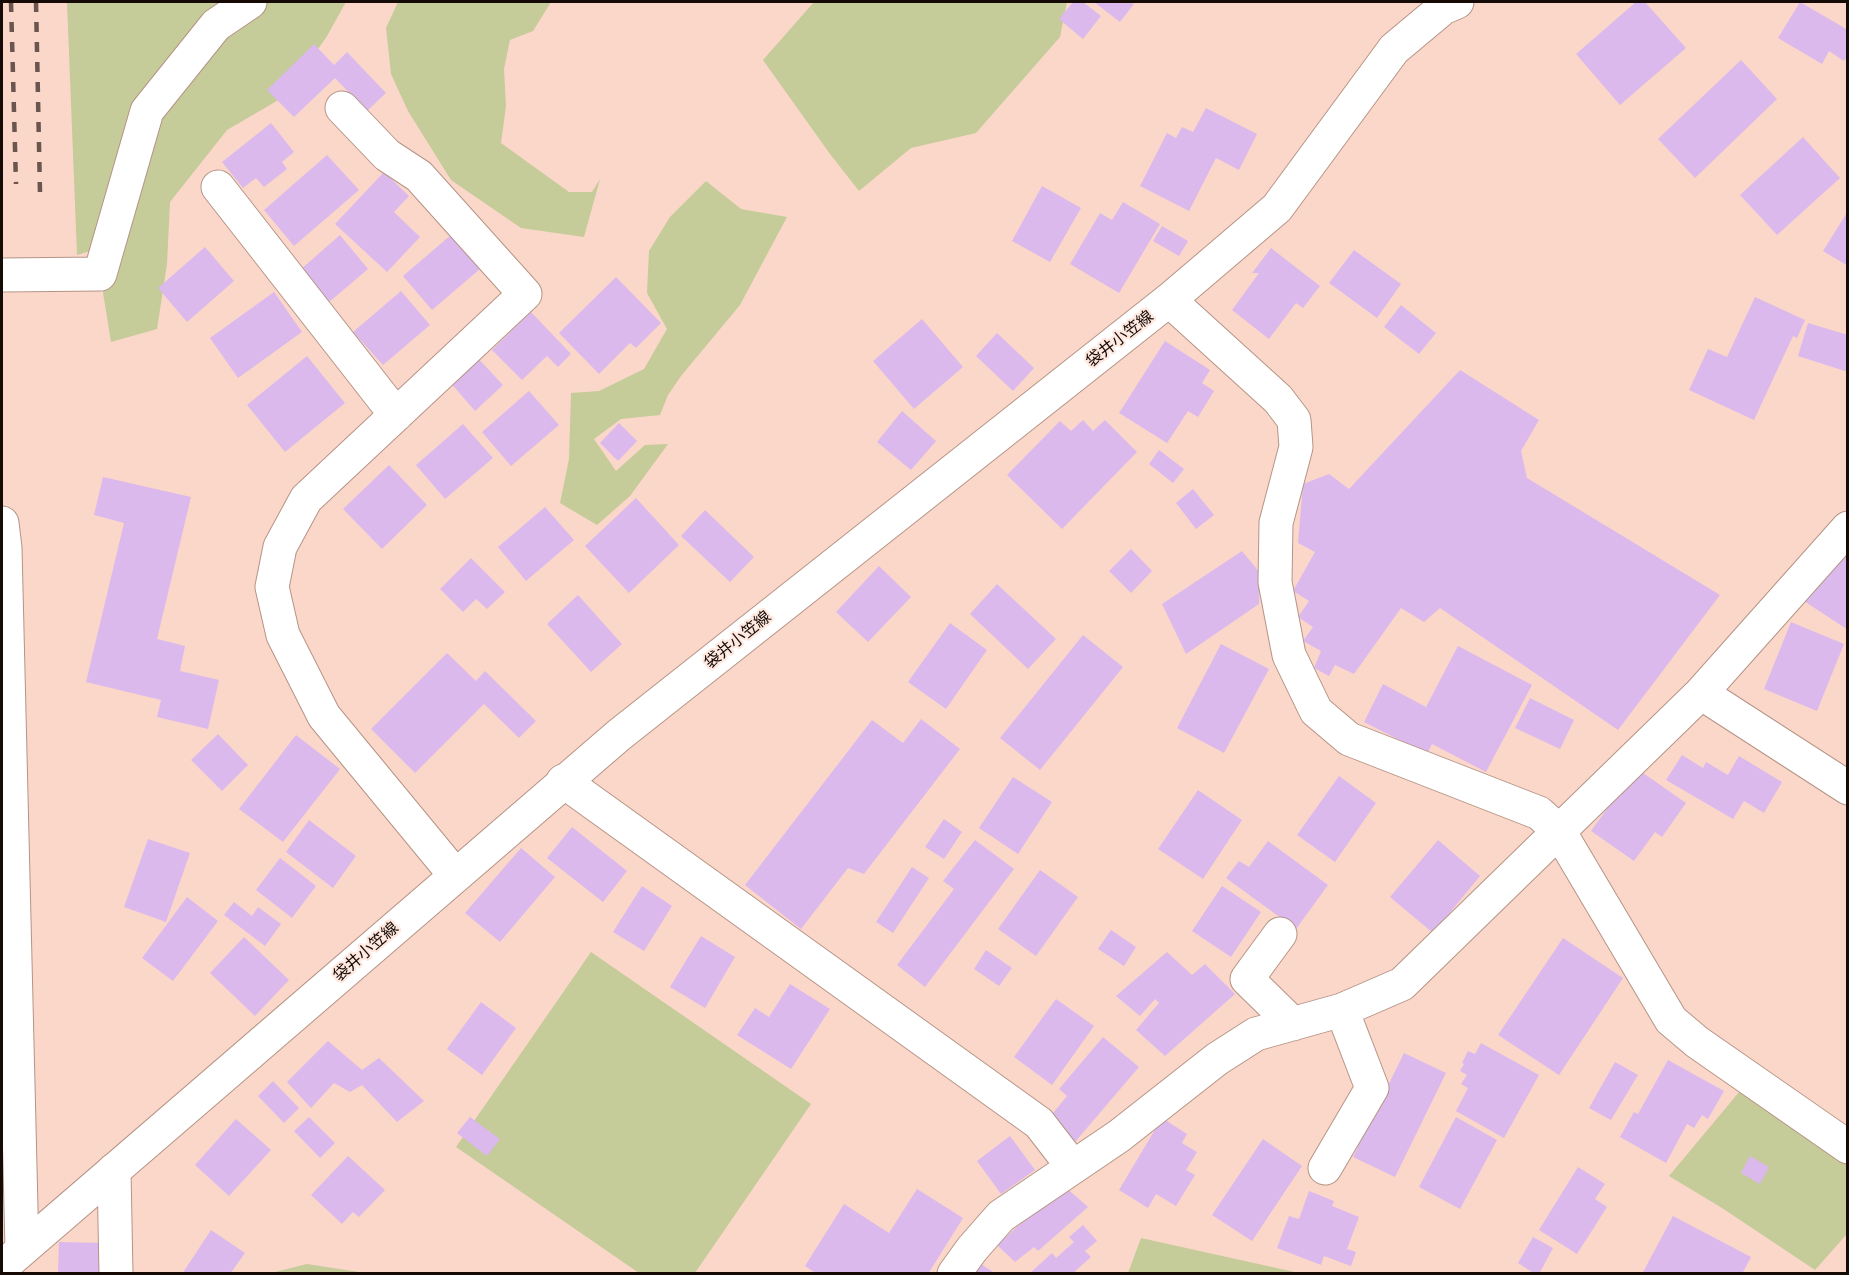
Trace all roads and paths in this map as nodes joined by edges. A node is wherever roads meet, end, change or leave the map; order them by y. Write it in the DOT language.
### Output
graph roads {
  1 [pos="250,2"];
  2 [pos="1458,2"];
  3 [pos="342,108"];
  4 [pos="218,187"];
  5 [pos="2,275"];
  6 [pos="1169,300"];
  7 [pos="396,415"];
  8 [pos="2,523"];
  9 [pos="1848,528"];
  10 [pos="1701,693"];
  11 [pos="563,782"];
  12 [pos="1848,788"];
  13 [pos="1558,831"];
  14 [pos="455,875"];
  15 [pos="1280,934"];
  16 [pos="1342,1010"];
  17 [pos="1293,1024"];
  18 [pos="1848,1147"];
  19 [pos="1073,1167"];
  20 [pos="1325,1168"];
  21 [pos="114,1170"];
  22 [pos="12,1258"];
  23 [pos="116,1274"];
  24 [pos="954,1274"];
  1 -- 5 [label="street"];
  2 -- 6 [label="street, 袋井小笠線"];
  3 -- 7 [label="street"];
  4 -- 7 [label="street"];
  6 -- 11 [label="street, 袋井小笠線"];
  6 -- 13 [label="street"];
  7 -- 14 [label="street"];
  8 -- 22 [label="street"];
  9 -- 10 [label="street"];
  10 -- 12 [label="street"];
  10 -- 13 [label="street"];
  11 -- 14 [label="street, 袋井小笠線"];
  11 -- 19 [label="street"];
  13 -- 16 [label="street"];
  13 -- 18 [label="street"];
  14 -- 21 [label="street, 袋井小笠線"];
  15 -- 17 [label="street"];
  16 -- 17 [label="street"];
  16 -- 20 [label="street"];
  17 -- 19 [label="street"];
  19 -- 24 [label="street"];
  21 -- 22 [label="street, 袋井小笠線"];
  21 -- 23 [label="street"];
}
